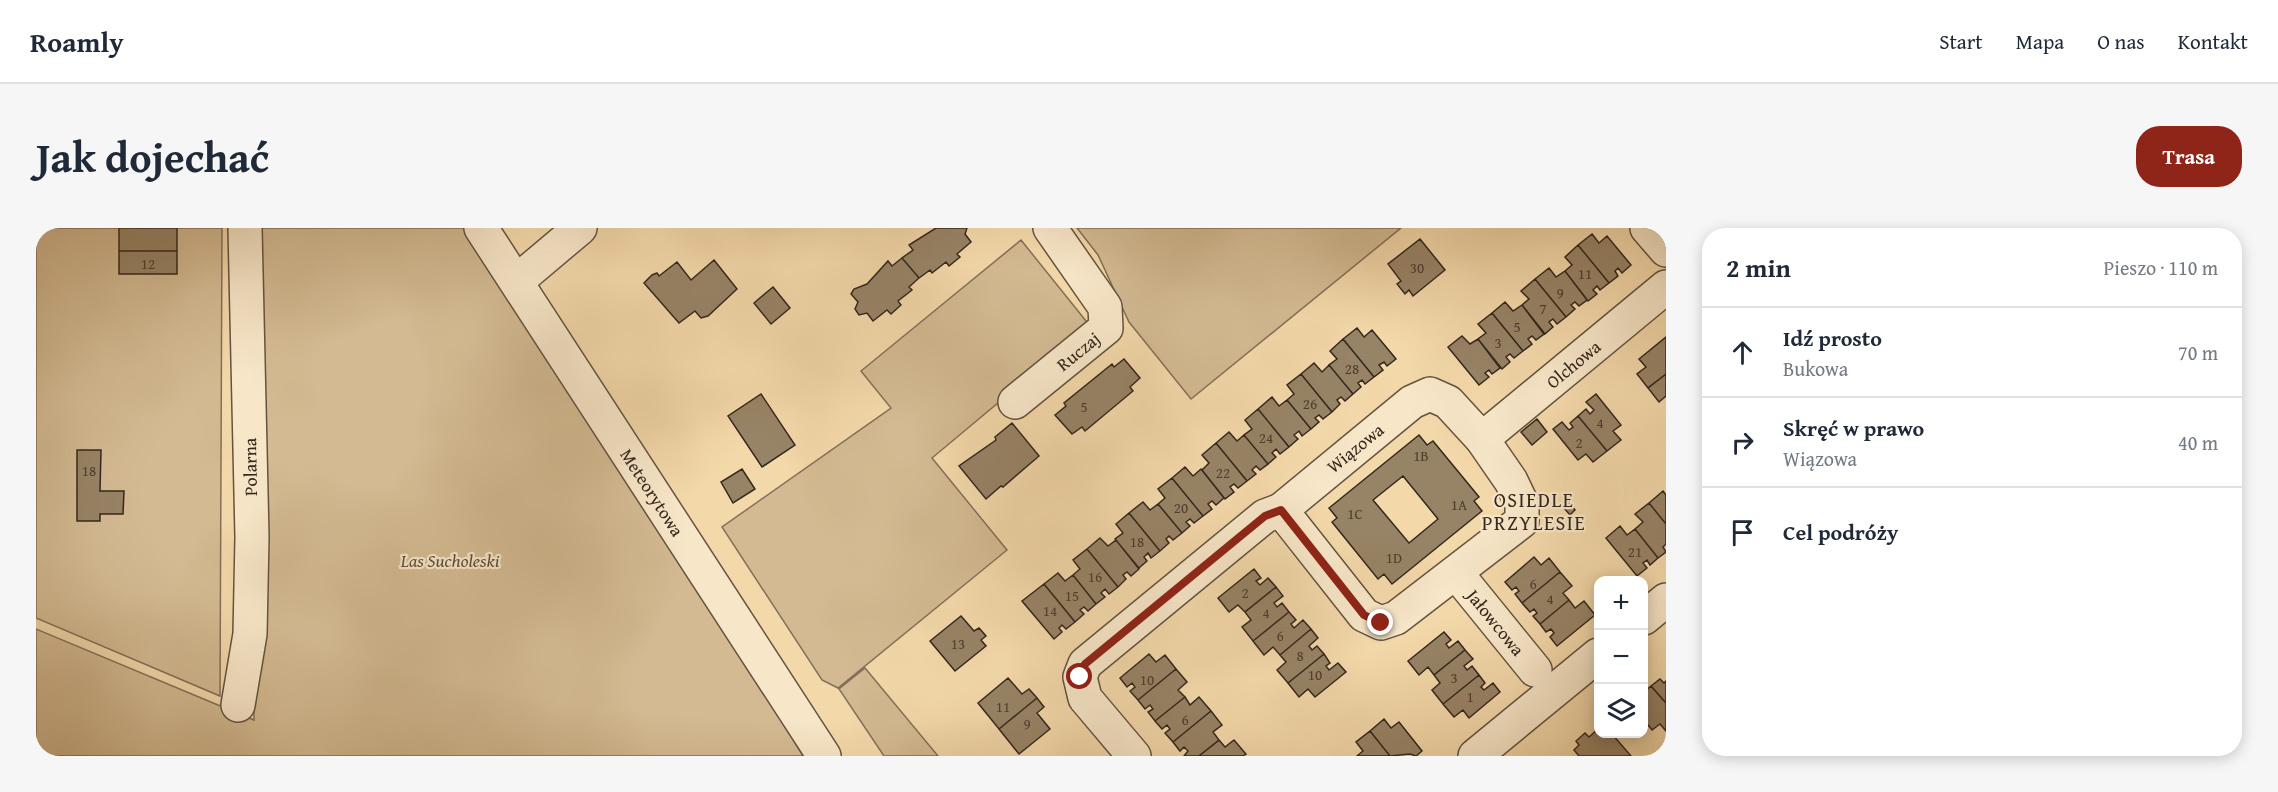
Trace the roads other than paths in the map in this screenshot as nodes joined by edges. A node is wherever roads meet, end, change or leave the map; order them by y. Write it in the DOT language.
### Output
graph roads {
  1 [pos="244,228"];
  2 [pos="481,228"];
  3 [pos="580,228"];
  4 [pos="1050,228"];
  5 [pos="1647,228"];
  6 [pos="1666,250"];
  7 [pos="517,281"];
  8 [pos="1666,287"];
  9 [pos="1015,402"];
  10 [pos="1482,439"];
  11 [pos="1281,510"];
  12 [pos="1457,574"];
  13 [pos="1666,600"];
  14 [pos="1648,615"];
  15 [pos="1594,659"];
  16 [pos="1535,670"];
  17 [pos="238,705"];
  18 [pos="824,756"];
  19 [pos="1134,756"];
  20 [pos="1475,756"];
  1 -- 17 [label="street, Polarna"];
  2 -- 7 [label="street, Meteorytowa"];
  3 -- 7 [label="street"];
  4 -- 9 [label="street, Ruczaj"];
  5 -- 6 [label="street"];
  7 -- 18 [label="street, Meteorytowa"];
  8 -- 10 [label="street, Olchowa"];
  10 -- 11 [label="street, Wiązowa"];
  10 -- 12 [label="street, Wiązowa"];
  11 -- 12 [label="street, Wiązowa"];
  11 -- 19 [label="street"];
  12 -- 16 [label="street, Jałowcowa"];
  13 -- 14 [label="street"];
  15 -- 20 [label="street"];
}
